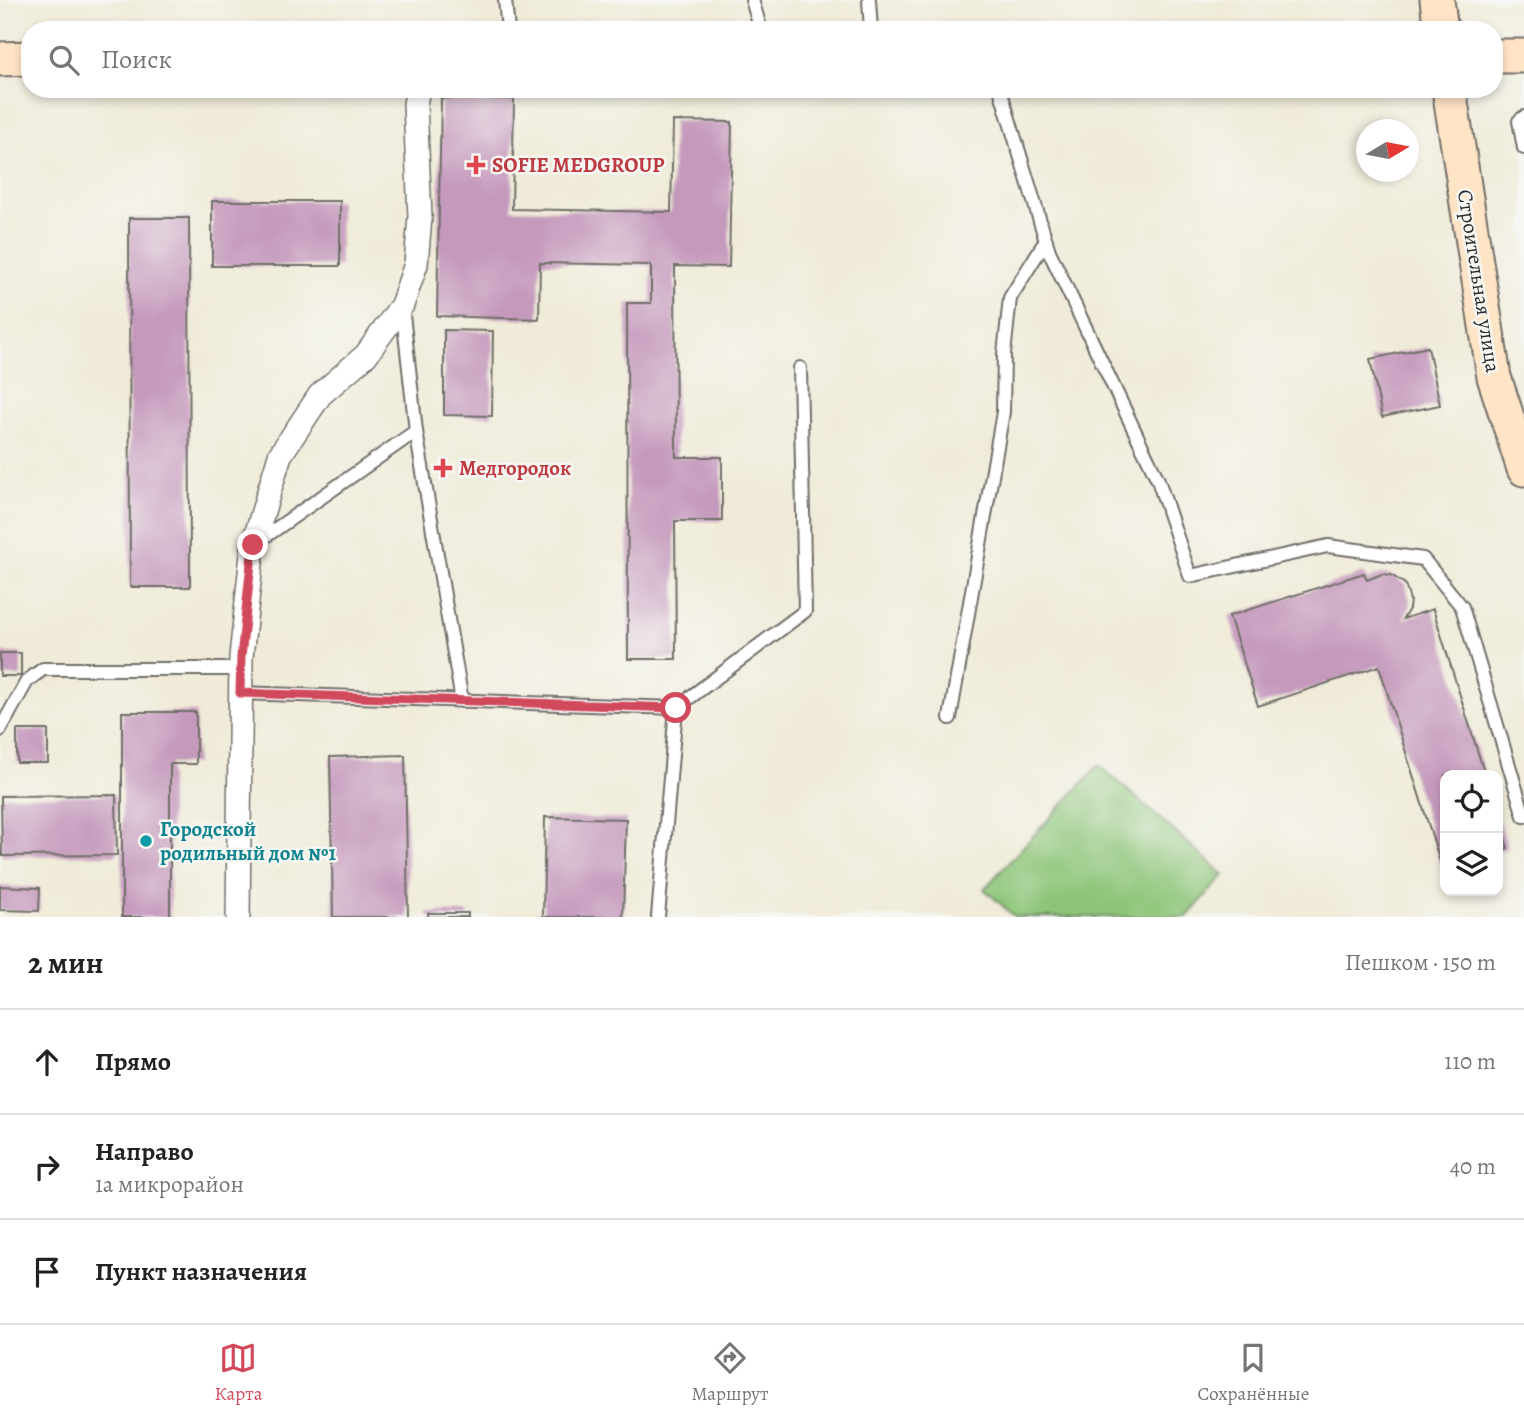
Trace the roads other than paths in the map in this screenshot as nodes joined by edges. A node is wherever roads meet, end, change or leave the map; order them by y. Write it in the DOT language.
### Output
graph roads {
  1 [pos="505,0"];
  2 [pos="752,0"];
  3 [pos="869,0"];
  4 [pos="1437,0"];
  5 [pos="507,21"];
  6 [pos="758,21"];
  7 [pos="870,21"];
  8 [pos="1440,21"];
  9 [pos="1503,56"];
  10 [pos="1524,56"];
  11 [pos="21,58"];
  12 [pos="0,59"];
  13 [pos="416,98"];
  14 [pos="1003,98"];
  15 [pos="1450,98"];
  16 [pos="1524,117"];
  17 [pos="1524,148"];
  18 [pos="1046,240"];
  19 [pos="402,305"];
  20 [pos="800,368"];
  21 [pos="416,431"];
  22 [pos="1524,469"];
  23 [pos="253,545"];
  24 [pos="241,669"];
  25 [pos="240,693"];
  26 [pos="462,701"];
  27 [pos="676,708"];
  28 [pos="950,718"];
  29 [pos="0,730"];
  30 [pos="1524,816"];
  31 [pos="238,917"];
  32 [pos="658,917"];
  1 -- 5 [label="lane"];
  2 -- 6 [label="lane"];
  3 -- 7 [label="lane"];
  4 -- 8 [label="main road"];
  9 -- 10 [label="main road"];
  11 -- 12 [label="main road"];
  13 -- 19 [label="street"];
  14 -- 18 [label="lane"];
  15 -- 22 [label="main road, Строительная улица"];
  16 -- 17 [label="lane"];
  18 -- 28 [label="lane"];
  18 -- 30 [label="lane"];
  19 -- 21 [label="lane"];
  19 -- 23 [label="street"];
  20 -- 27 [label="lane"];
  21 -- 23 [label="lane"];
  21 -- 26 [label="lane"];
  23 -- 24 [label="street"];
  24 -- 25 [label="street"];
  24 -- 29 [label="lane"];
  25 -- 26 [label="lane"];
  25 -- 31 [label="street"];
  26 -- 27 [label="lane"];
  27 -- 32 [label="lane"];
}
